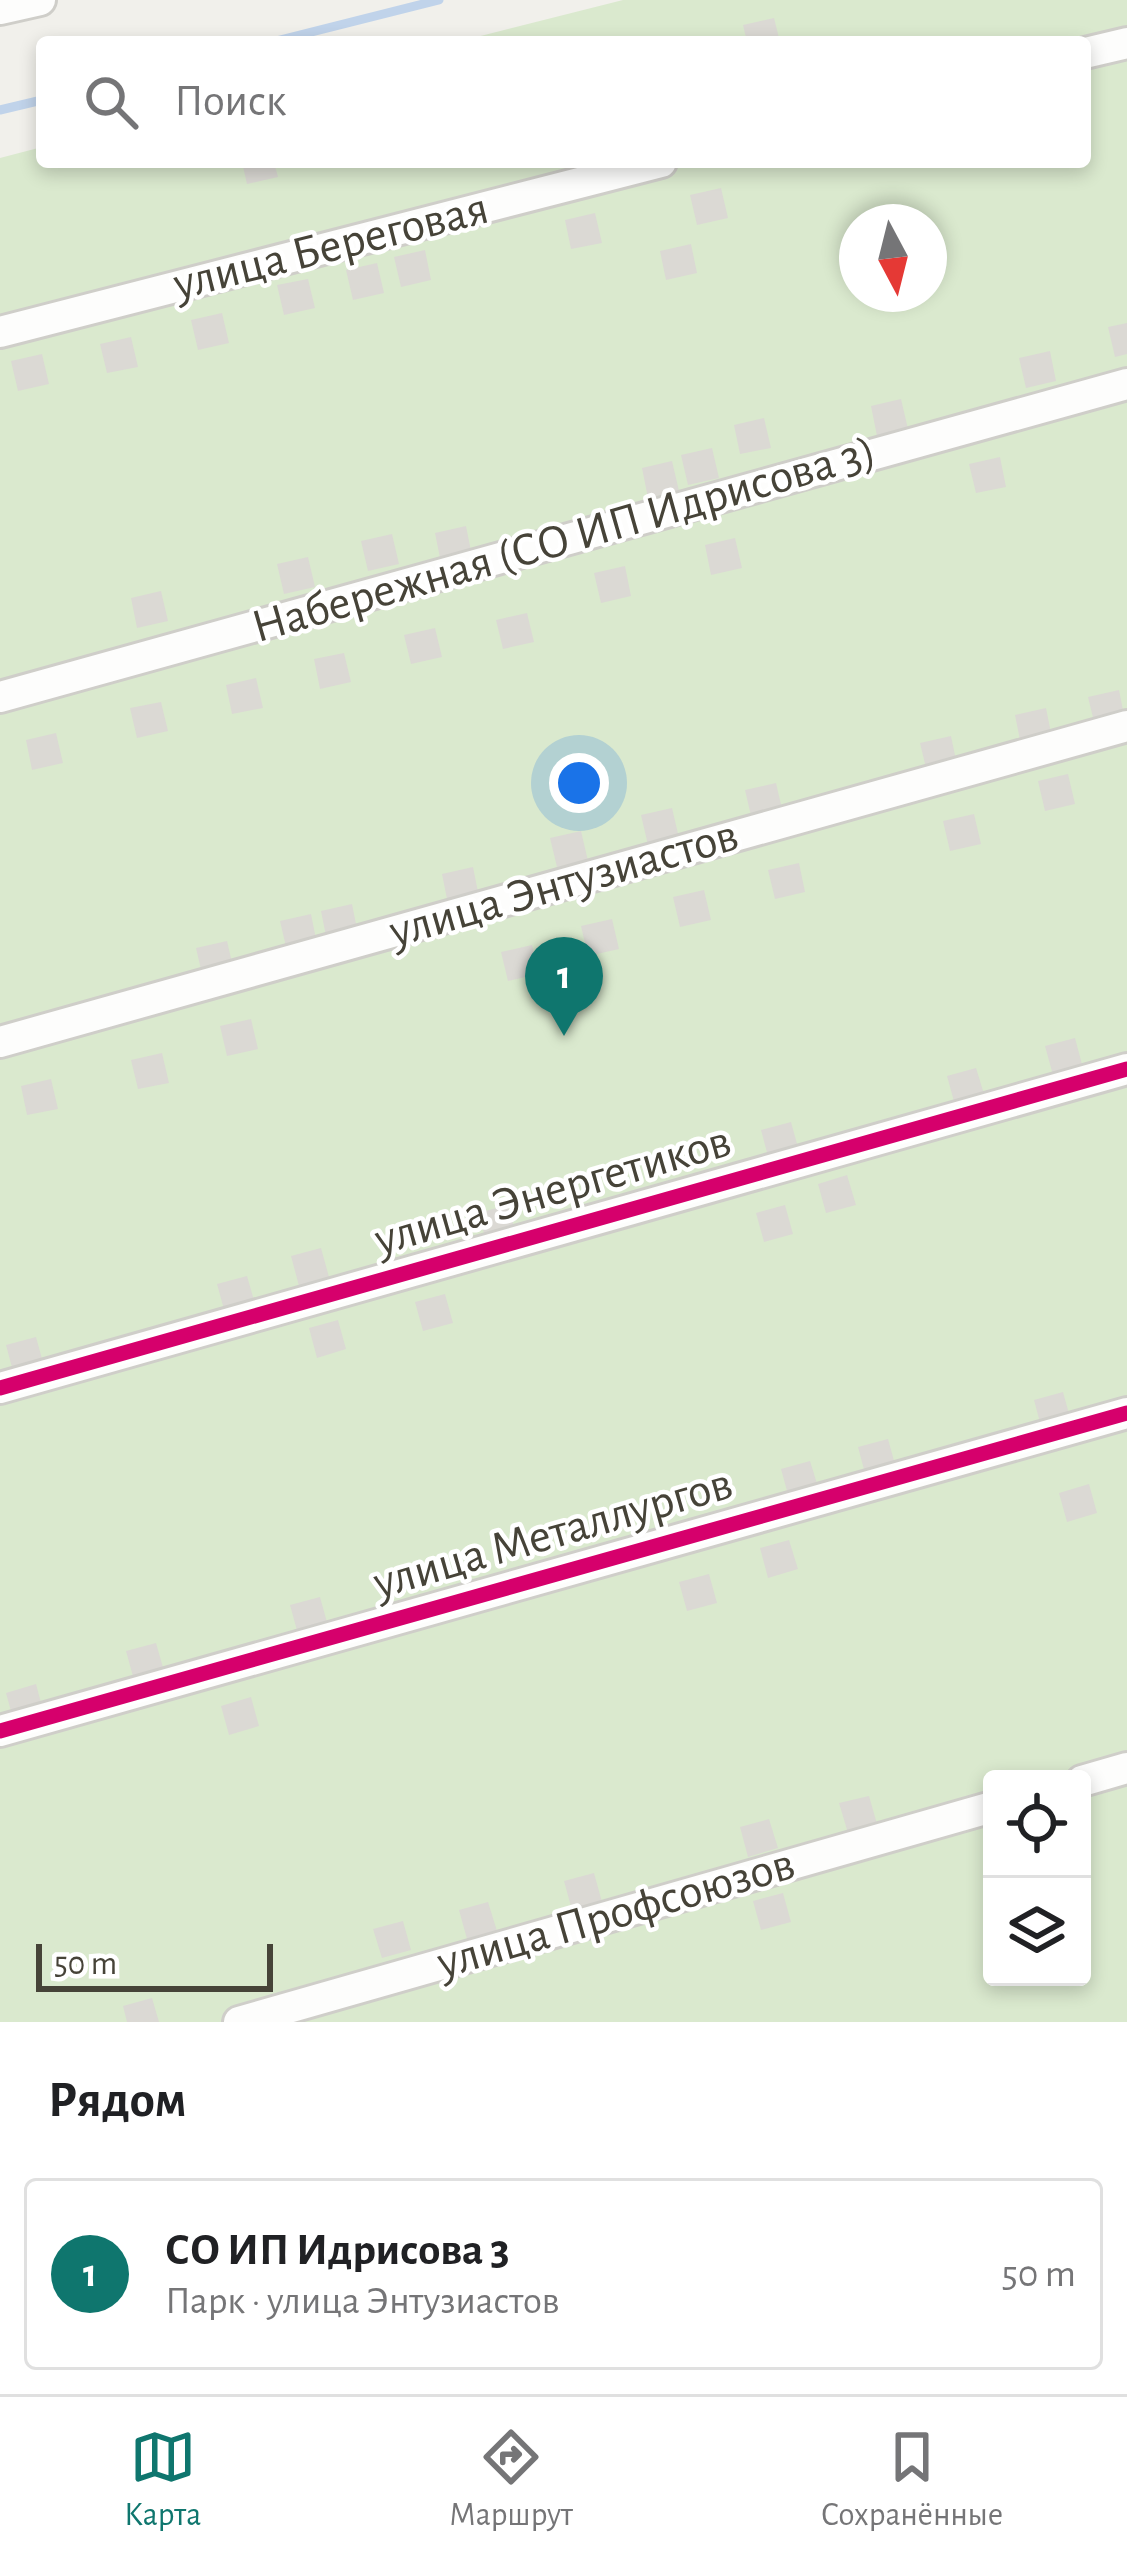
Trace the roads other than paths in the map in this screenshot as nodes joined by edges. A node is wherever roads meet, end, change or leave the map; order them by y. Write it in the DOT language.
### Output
graph roads {
  1 [pos="40,0"];
  2 [pos="0,8"];
  3 [pos="1127,43"];
  4 [pos="1091,52"];
  5 [pos="638,168"];
  6 [pos="0,332"];
  7 [pos="1127,384"];
  8 [pos="0,697"];
  9 [pos="1127,726"];
  10 [pos="0,1042"];
  11 [pos="1127,1069"];
  12 [pos="0,1388"];
  13 [pos="1127,1413"];
  14 [pos="0,1731"];
  15 [pos="1127,1768"];
  16 [pos="1091,1778"];
  17 [pos="983,1810"];
  18 [pos="239,2022"];
  1 -- 2 [label="street"];
  3 -- 4 [label="street"];
  5 -- 6 [label="street, улица Береговая"];
  7 -- 8 [label="street, Набережная (СО ИП Идрисова 3)"];
  9 -- 10 [label="street, улица Энтузиастов"];
  11 -- 12 [label="street, улица Энергетиков"];
  13 -- 14 [label="street, улица Металлургов"];
  15 -- 16 [label="street"];
  17 -- 18 [label="street, улица Профсоюзов"];
}
